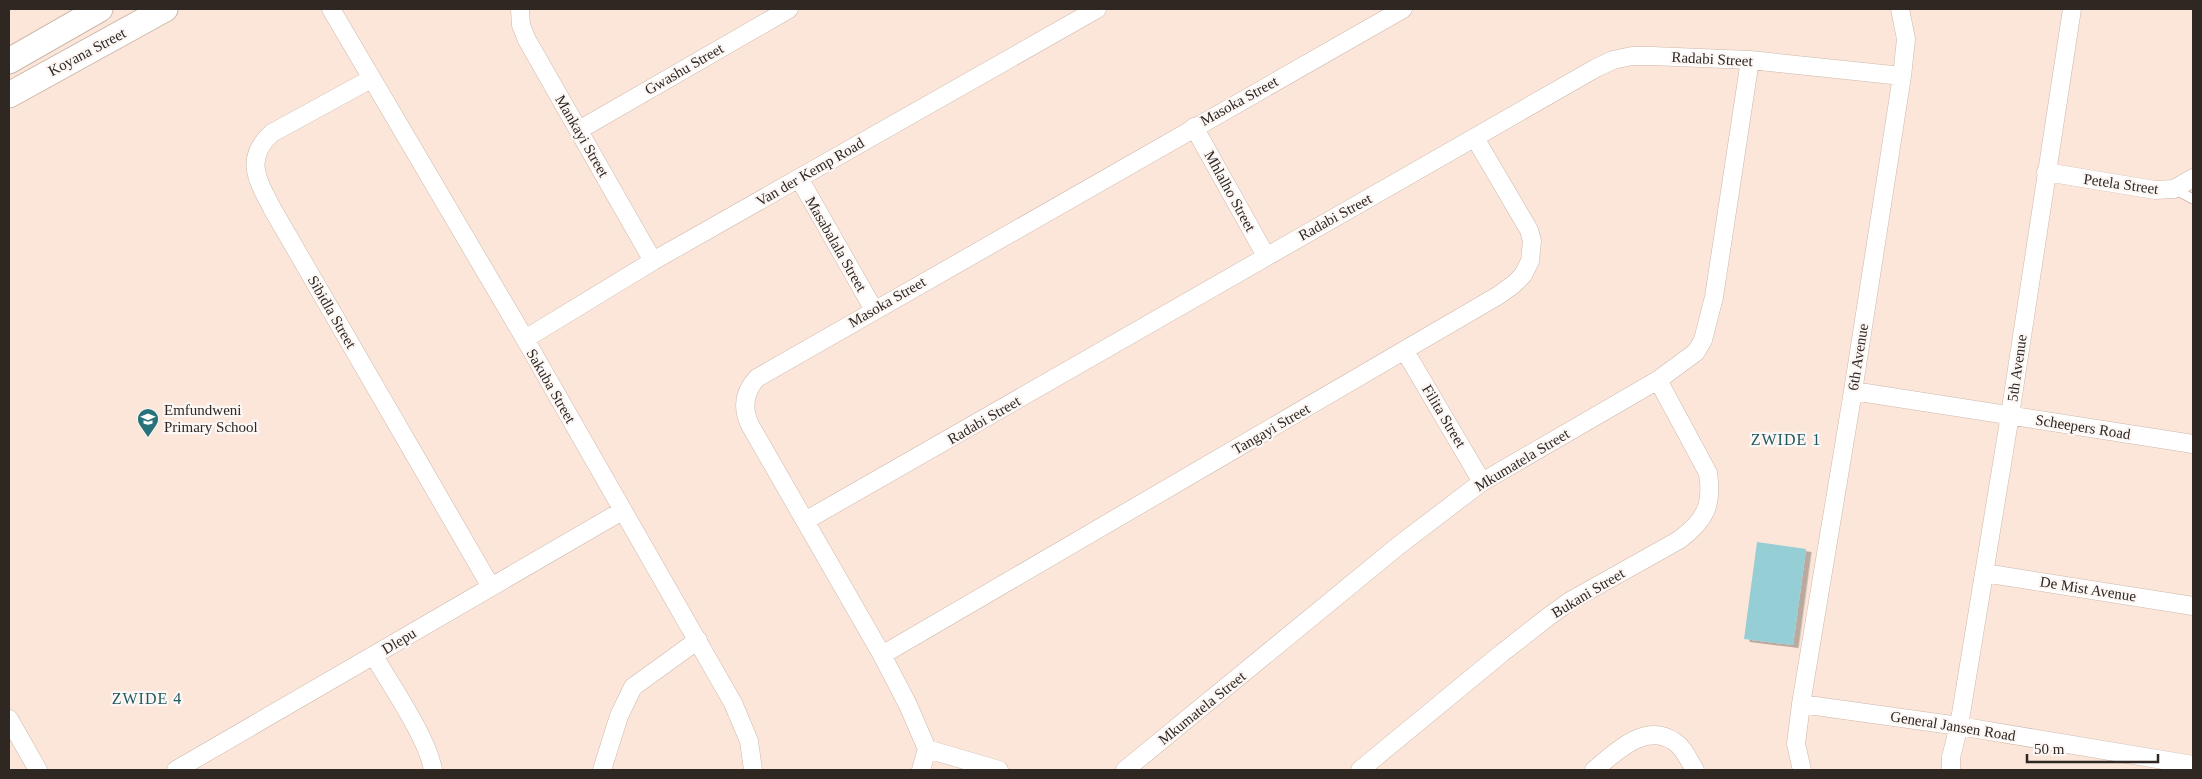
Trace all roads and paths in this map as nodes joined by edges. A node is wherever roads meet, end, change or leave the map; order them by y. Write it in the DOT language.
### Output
graph roads {
  1 [pos="100,9"];
  2 [pos="166,9"];
  3 [pos="331,9"];
  4 [pos="520,9"];
  5 [pos="789,9"];
  6 [pos="1098,9"];
  7 [pos="1403,9"];
  8 [pos="1900,9"];
  9 [pos="2072,9"];
  10 [pos="1750,60"];
  11 [pos="9,61"];
  12 [pos="1902,76"];
  13 [pos="372,79"];
  14 [pos="9,95"];
  15 [pos="1194,126"];
  16 [pos="579,130"];
  17 [pos="1474,138"];
  18 [pos="2046,172"];
  19 [pos="799,178"];
  20 [pos="2193,178"];
  21 [pos="2174,189"];
  22 [pos="2193,199"];
  23 [pos="1266,256"];
  24 [pos="653,261"];
  25 [pos="874,310"];
  26 [pos="525,340"];
  27 [pos="1405,351"];
  28 [pos="1658,380"];
  29 [pos="1853,391"];
  30 [pos="2010,416"];
  31 [pos="2193,444"];
  32 [pos="1482,482"];
  33 [pos="622,511"];
  34 [pos="805,521"];
  35 [pos="1984,572"];
  36 [pos="490,587"];
  37 [pos="2193,606"];
  38 [pos="698,640"];
  39 [pos="882,655"];
  40 [pos="374,656"];
  41 [pos="1801,704"];
  42 [pos="9,719"];
  43 [pos="1959,726"];
  44 [pos="927,749"];
  45 [pos="2193,765"];
  46 [pos="38,770"];
  47 [pos="176,770"];
  48 [pos="433,770"];
  49 [pos="602,770"];
  50 [pos="753,770"];
  51 [pos="921,770"];
  52 [pos="999,770"];
  53 [pos="1125,770"];
  54 [pos="1360,770"];
  55 [pos="1594,770"];
  56 [pos="1695,770"];
  57 [pos="1802,770"];
  58 [pos="1951,770"];
  1 -- 11 [label="main road, Koyana Street"];
  2 -- 14 [label="main road, Koyana Street"];
  3 -- 13 [label="street, Sakuba Street"];
  4 -- 16 [label="street, Mankayi Street"];
  5 -- 16 [label="street, Gwashu Street"];
  6 -- 19 [label="street, Van der Kemp Road"];
  7 -- 15 [label="street, Masoka Street"];
  8 -- 12 [label="street, 6th Avenue"];
  9 -- 18 [label="street, 5th Avenue"];
  10 -- 12 [label="street, Radabi Street"];
  10 -- 17 [label="street, Radabi Street"];
  10 -- 28 [label="street, Mkumatela Street"];
  12 -- 29 [label="street, 6th Avenue"];
  13 -- 26 [label="street, Sakuba Street"];
  13 -- 36 [label="street, Sibidla Street"];
  15 -- 23 [label="street, Mhlalho Street"];
  15 -- 25 [label="street, Masoka Street"];
  16 -- 24 [label="street, Mankayi Street"];
  17 -- 23 [label="street, Radabi Street"];
  17 -- 27 [label="street, Tangayi Street"];
  18 -- 21 [label="street, Petela Street"];
  18 -- 30 [label="street, 5th Avenue"];
  19 -- 24 [label="street, Van der Kemp Road"];
  19 -- 25 [label="street, Masabalala Street"];
  20 -- 21 [label="street, Petela Street"];
  21 -- 22 [label="lane"];
  23 -- 34 [label="street, Radabi Street"];
  24 -- 26 [label="street, Van der Kemp Road"];
  25 -- 34 [label="street, Masoka Street"];
  26 -- 33 [label="street, Sakuba Street"];
  27 -- 32 [label="street, Filita Street"];
  27 -- 39 [label="street, Tangayi Street"];
  28 -- 32 [label="street, Mkumatela Street"];
  28 -- 54 [label="street, Bukani Street"];
  29 -- 30 [label="street, Scheepers Road"];
  29 -- 41 [label="street, 6th Avenue"];
  30 -- 31 [label="street, Scheepers Road"];
  30 -- 35 [label="street, 5th Avenue"];
  32 -- 53 [label="street, Mkumatela Street"];
  33 -- 36 [label="street, Dlepu"];
  33 -- 38 [label="street, Sakuba Street"];
  34 -- 39 [label="street, Masoka Street"];
  35 -- 37 [label="street, De Mist Avenue"];
  35 -- 43 [label="street, 5th Avenue"];
  36 -- 40 [label="street, Dlepu"];
  38 -- 49 [label="street"];
  38 -- 50 [label="street, Sakuba Street"];
  39 -- 44 [label="street, Masoka Street"];
  40 -- 47 [label="street, Dlepu"];
  40 -- 48 [label="street"];
  41 -- 43 [label="street, General Jansen Road"];
  41 -- 57 [label="street, 6th Avenue"];
  42 -- 46 [label="street"];
  43 -- 45 [label="street, General Jansen Road"];
  43 -- 58 [label="street, 5th Avenue"];
  44 -- 51 [label="street"];
  44 -- 52 [label="street"];
  55 -- 56 [label="street"];
}
